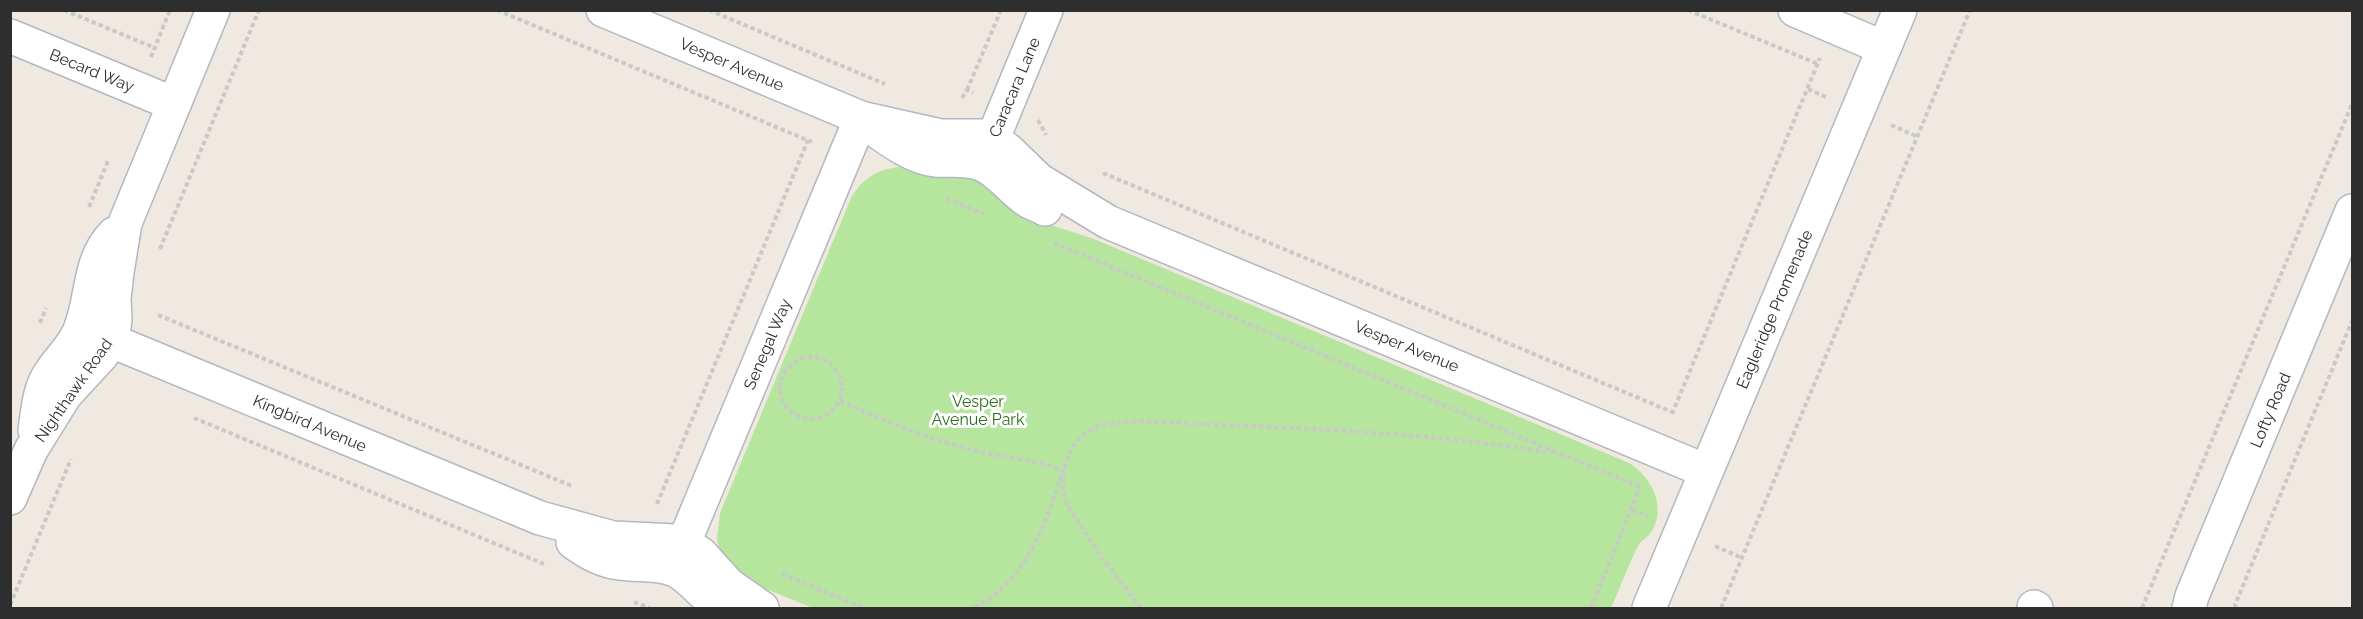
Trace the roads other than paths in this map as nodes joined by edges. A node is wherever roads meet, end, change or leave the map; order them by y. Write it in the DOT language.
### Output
graph roads {
  1 [pos="213,10"];
  2 [pos="603,10"];
  3 [pos="1046,10"];
  4 [pos="1795,10"];
  5 [pos="1900,10"];
  6 [pos="10,36"];
  7 [pos="1884,48"];
  8 [pos="174,104"];
  9 [pos="861,118"];
  10 [pos="987,152"];
  11 [pos="2352,212"];
  12 [pos="125,223"];
  13 [pos="80,331"];
  14 [pos="111,341"];
  15 [pos="31,450"];
  16 [pos="1706,471"];
  17 [pos="10,498"];
  18 [pos="683,546"];
  19 [pos="727,609"];
  20 [pos="762,609"];
  21 [pos="1649,609"];
  22 [pos="2189,609"];
  1 -- 8 [label="street, Nighthawk Road"];
  2 -- 9 [label="street, Vesper Avenue"];
  3 -- 10 [label="street, Caracara Lane"];
  4 -- 7 [label="street"];
  5 -- 7 [label="street, Eagleridge Promenade"];
  6 -- 8 [label="street, Becard Way"];
  7 -- 16 [label="street, Eagleridge Promenade"];
  8 -- 12 [label="street, Nighthawk Road"];
  9 -- 10 [label="street, Vesper Avenue"];
  9 -- 18 [label="street, Senegal Way"];
  10 -- 16 [label="street, Vesper Avenue"];
  11 -- 22 [label="street, Lofty Road"];
  12 -- 13 [label="street, Nighthawk Road"];
  12 -- 14 [label="street, Nighthawk Road"];
  13 -- 14 [label="street, Kingbird Avenue"];
  13 -- 15 [label="street, Nighthawk Road"];
  14 -- 15 [label="street, Nighthawk Road"];
  14 -- 18 [label="street, Kingbird Avenue"];
  15 -- 17 [label="street, Nighthawk Road"];
  16 -- 21 [label="street, Eagleridge Promenade"];
  18 -- 19 [label="street"];
  18 -- 20 [label="street, Kingbird Avenue"];
}
